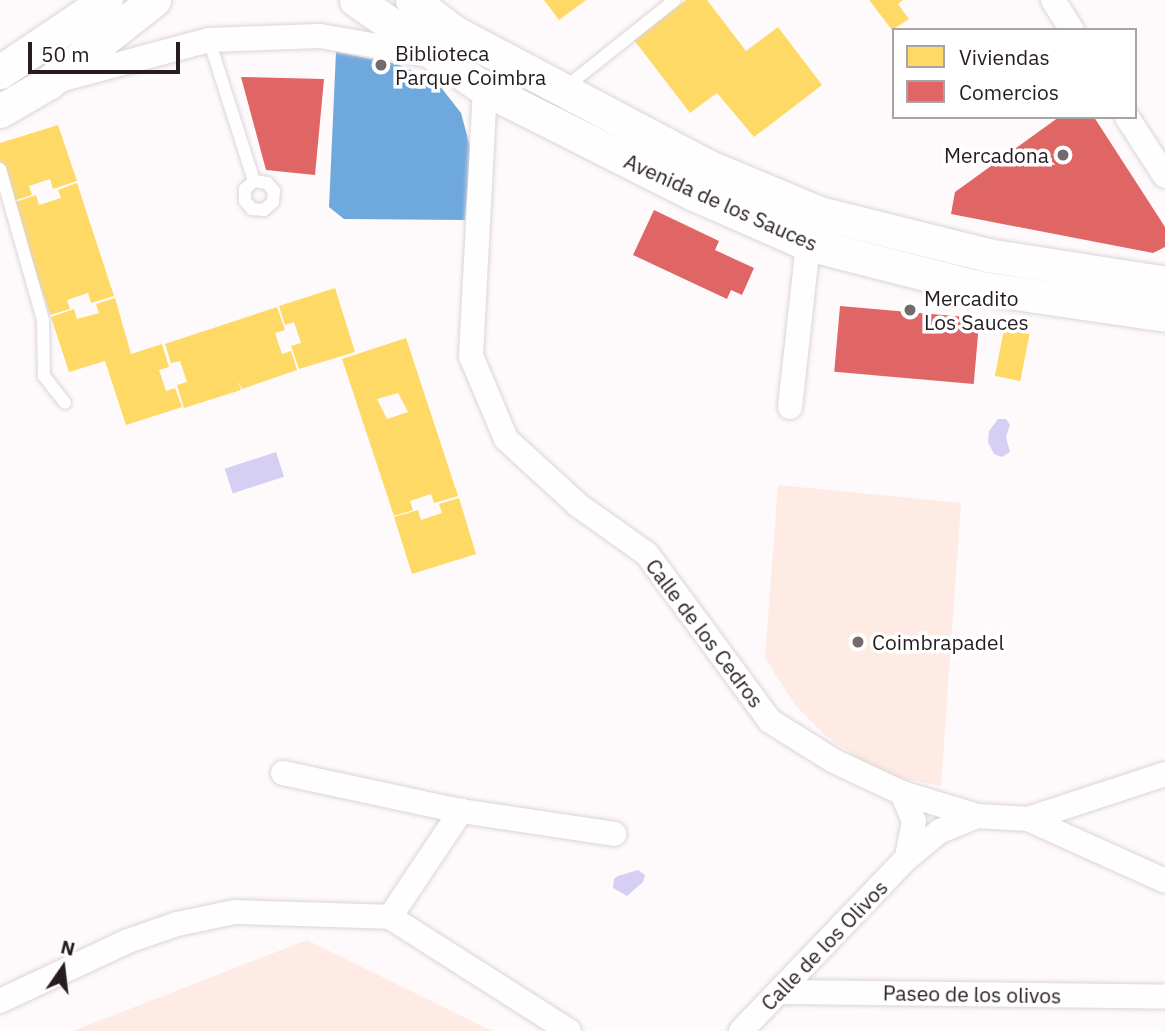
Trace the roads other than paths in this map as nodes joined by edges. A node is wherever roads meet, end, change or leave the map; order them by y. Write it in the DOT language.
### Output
graph roads {
  1 [pos="106,0"];
  2 [pos="154,0"];
  3 [pos="356,0"];
  4 [pos="412,0"];
  5 [pos="675,0"];
  6 [pos="1053,0"];
  7 [pos="1071,28"];
  8 [pos="209,40"];
  9 [pos="438,56"];
  10 [pos="0,72"];
  11 [pos="48,83"];
  12 [pos="485,89"];
  13 [pos="563,89"];
  14 [pos="0,111"];
  15 [pos="1128,119"];
  16 [pos="0,169"];
  17 [pos="1165,176"];
  18 [pos="254,181"];
  19 [pos="808,244"];
  20 [pos="1165,283"];
  21 [pos="1165,315"];
  22 [pos="65,403"];
  23 [pos="790,407"];
  24 [pos="284,773"];
  25 [pos="1165,774"];
  26 [pos="902,793"];
  27 [pos="1090,800"];
  28 [pos="461,811"];
  29 [pos="977,816"];
  30 [pos="1028,819"];
  31 [pos="614,834"];
  32 [pos="1101,852"];
  33 [pos="907,859"];
  34 [pos="1165,881"];
  35 [pos="390,918"];
  36 [pos="780,992"];
  37 [pos="1165,997"];
  38 [pos="0,1001"];
  39 [pos="569,1031"];
  40 [pos="741,1031"];
  1 -- 10 [label="street"];
  2 -- 11 [label="street"];
  3 -- 9 [label="street, Avenida de los Sauces"];
  4 -- 13 [label="street, Avenida de los Sauces"];
  5 -- 13 [label="lane"];
  6 -- 7 [label="street"];
  8 -- 9 [label="street"];
  8 -- 11 [label="street"];
  8 -- 18 [label="lane"];
  9 -- 12 [label="street, Avenida de los Sauces"];
  11 -- 14 [label="street"];
  12 -- 19 [label="street, Avenida de los Sauces"];
  12 -- 26 [label="street, Calle de los Cedros"];
  13 -- 20 [label="street, Avenida de los Sauces"];
  15 -- 17 [label="street"];
  16 -- 22 [label="lane"];
  19 -- 21 [label="street, Avenida de los Sauces"];
  19 -- 23 [label="street"];
  24 -- 28 [label="street"];
  25 -- 27 [label="street"];
  26 -- 29 [label="street, Calle de los Cedros"];
  26 -- 33 [label="street"];
  27 -- 30 [label="street"];
  27 -- 32 [label="street"];
  28 -- 31 [label="street"];
  28 -- 35 [label="street"];
  29 -- 30 [label="street"];
  29 -- 33 [label="street, Calle de los Olivos"];
  30 -- 32 [label="street"];
  32 -- 34 [label="street"];
  33 -- 36 [label="street, Calle de los Olivos"];
  35 -- 38 [label="street"];
  35 -- 39 [label="street"];
  36 -- 37 [label="street, Paseo de los olivos"];
  36 -- 40 [label="street, Calle de los Olivos"];
}
